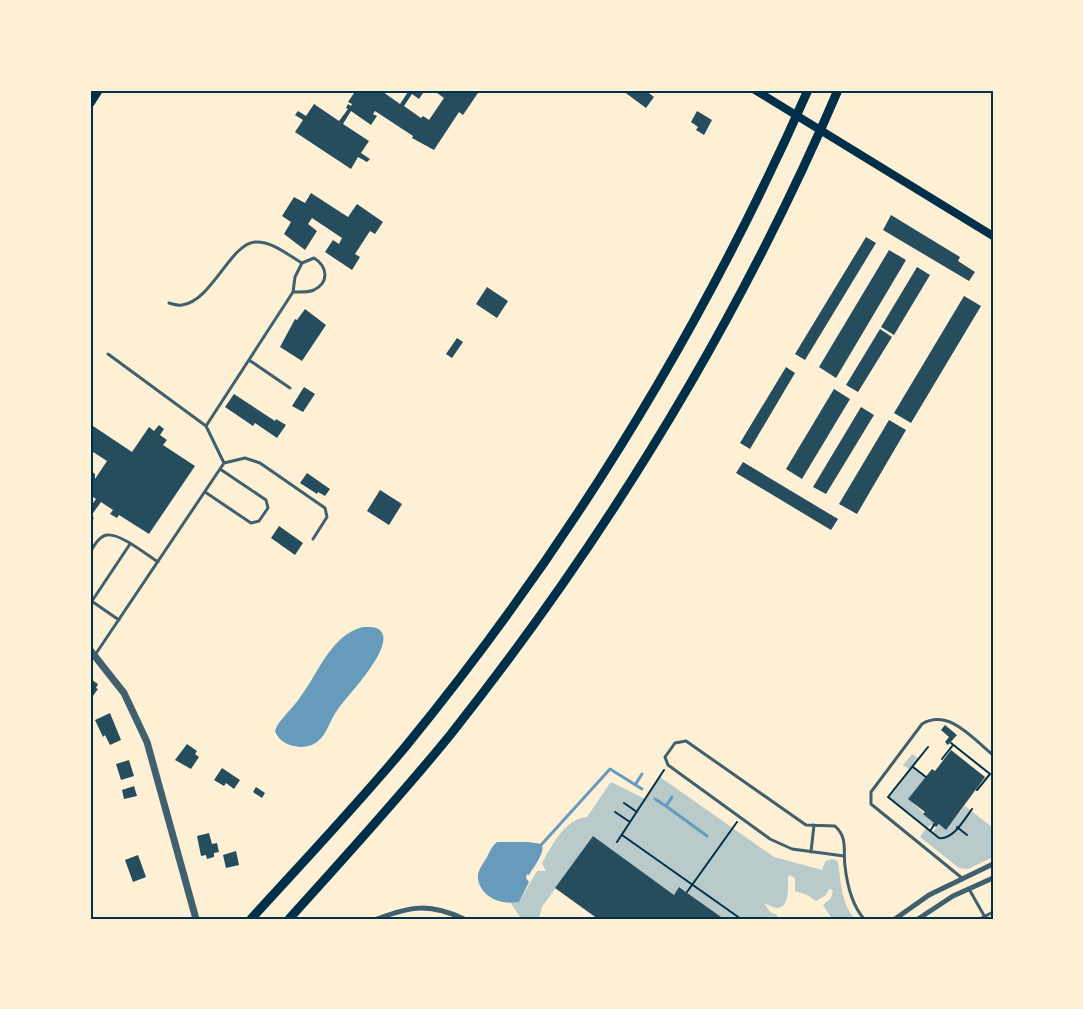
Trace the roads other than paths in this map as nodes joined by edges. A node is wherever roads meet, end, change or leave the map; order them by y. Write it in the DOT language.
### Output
graph roads {
  1 [pos="99,90"];
  2 [pos="755,90"];
  3 [pos="808,90"];
  4 [pos="838,90"];
  5 [pos="90,104"];
  6 [pos="993,236"];
  7 [pos="302,263"];
  8 [pos="293,292"];
  9 [pos="169,303"];
  10 [pos="108,354"];
  11 [pos="249,360"];
  12 [pos="290,388"];
  13 [pos="206,426"];
  14 [pos="224,463"];
  15 [pos="220,469"];
  16 [pos="205,492"];
  17 [pos="313,539"];
  18 [pos="130,544"];
  19 [pos="90,552"];
  20 [pos="158,562"];
  21 [pos="91,600"];
  22 [pos="119,620"];
  23 [pos="93,653"];
  24 [pos="993,755"];
  25 [pos="814,825"];
  26 [pos="811,852"];
  27 [pos="844,856"];
  28 [pos="993,864"];
  29 [pos="993,878"];
  30 [pos="963,879"];
  31 [pos="969,889"];
  32 [pos="993,912"];
  33 [pos="984,918"];
  34 [pos="196,919"];
  35 [pos="251,919"];
  36 [pos="289,919"];
  37 [pos="377,919"];
  38 [pos="464,919"];
  39 [pos="864,919"];
  40 [pos="895,919"];
  41 [pos="918,919"];
  1 -- 5 [label="main road"];
  2 -- 6 [label="main road"];
  3 -- 35 [label="highway"];
  4 -- 36 [label="highway"];
  7 -- 8 [label="lane"];
  7 -- 8 [label="lane"];
  7 -- 9 [label="lane"];
  8 -- 11 [label="lane"];
  10 -- 13 [label="lane"];
  11 -- 12 [label="lane"];
  11 -- 13 [label="lane"];
  13 -- 14 [label="lane"];
  14 -- 15 [label="lane"];
  14 -- 17 [label="lane"];
  15 -- 16 [label="lane"];
  15 -- 16 [label="lane"];
  16 -- 20 [label="lane"];
  18 -- 19 [label="lane"];
  18 -- 20 [label="lane"];
  18 -- 21 [label="lane"];
  20 -- 22 [label="lane"];
  21 -- 22 [label="lane"];
  22 -- 23 [label="lane"];
  23 -- 34 [label="street"];
  24 -- 30 [label="lane"];
  25 -- 26 [label="lane"];
  25 -- 26 [label="lane"];
  25 -- 27 [label="lane"];
  26 -- 27 [label="lane"];
  27 -- 39 [label="lane"];
  28 -- 30 [label="street"];
  29 -- 31 [label="street"];
  30 -- 31 [label="street"];
  30 -- 40 [label="street"];
  31 -- 33 [label="lane"];
  31 -- 41 [label="street"];
  32 -- 33 [label="lane"];
  37 -- 38 [label="street"];
}
